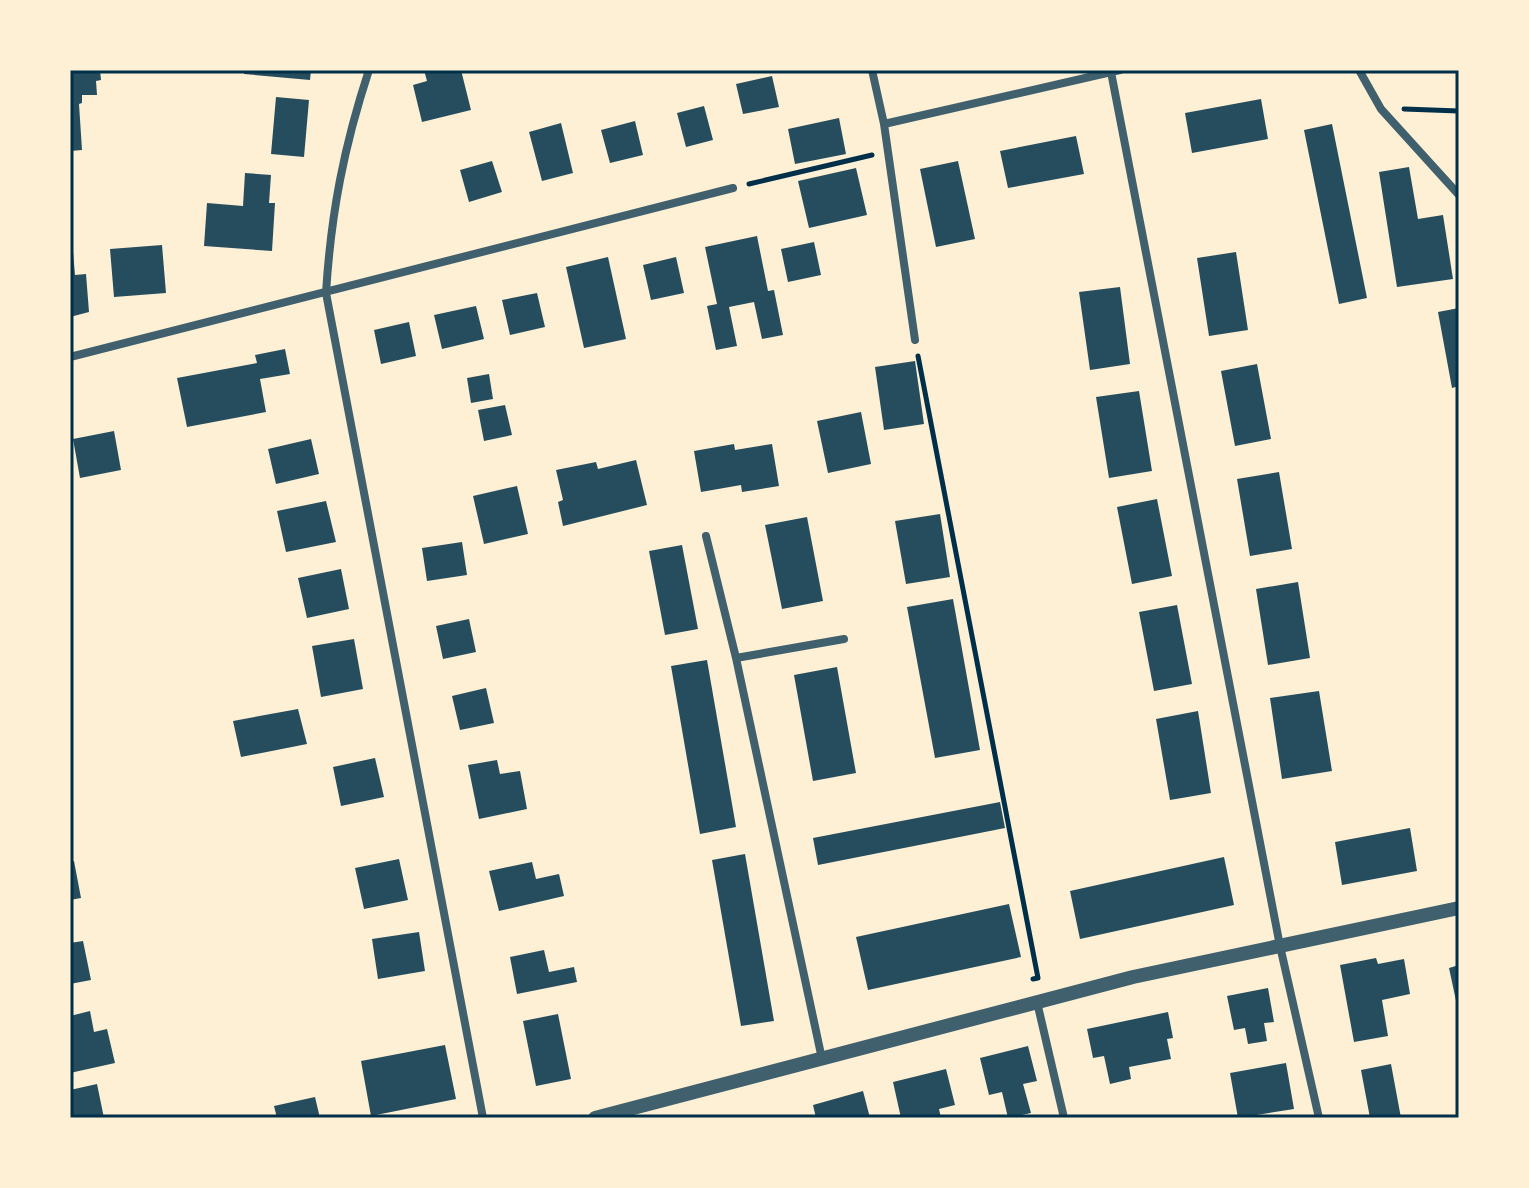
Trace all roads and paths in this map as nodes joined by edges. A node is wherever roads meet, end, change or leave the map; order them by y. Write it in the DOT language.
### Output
graph roads {
  1 [pos="369,70"];
  2 [pos="872,70"];
  3 [pos="1359,70"];
  4 [pos="1115,71"];
  5 [pos="1381,109"];
  6 [pos="1459,111"];
  7 [pos="884,124"];
  8 [pos="733,188"];
  9 [pos="1459,195"];
  10 [pos="326,293"];
  11 [pos="915,340"];
  12 [pos="70,357"];
  13 [pos="706,536"];
  14 [pos="844,639"];
  15 [pos="736,658"];
  16 [pos="1459,908"];
  17 [pos="1280,946"];
  18 [pos="1031,1004"];
  19 [pos="822,1059"];
  20 [pos="483,1118"];
  21 [pos="595,1118"];
  22 [pos="1064,1118"];
  23 [pos="1319,1118"];
  1 -- 10 [label="street"];
  2 -- 7 [label="street"];
  3 -- 5 [label="street"];
  4 -- 7 [label="street"];
  4 -- 17 [label="street"];
  5 -- 6 [label="path"];
  5 -- 9 [label="street"];
  7 -- 8 [label="path"];
  7 -- 11 [label="street"];
  8 -- 10 [label="street"];
  10 -- 12 [label="street"];
  10 -- 20 [label="street"];
  11 -- 18 [label="path"];
  13 -- 15 [label="street"];
  14 -- 15 [label="street"];
  15 -- 19 [label="street"];
  16 -- 17 [label="street"];
  17 -- 18 [label="street"];
  17 -- 23 [label="street"];
  18 -- 19 [label="street"];
  18 -- 22 [label="street"];
  19 -- 21 [label="street"];
}
